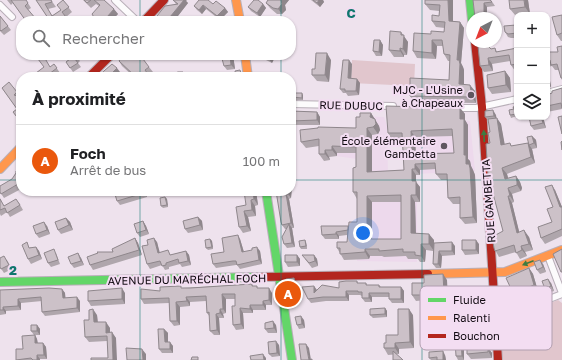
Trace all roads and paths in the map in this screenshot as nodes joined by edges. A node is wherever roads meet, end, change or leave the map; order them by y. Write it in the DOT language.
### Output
graph roads {
  1 [pos="116,0"];
  2 [pos="164,0"];
  3 [pos="236,0"];
  4 [pos="470,0"];
  5 [pos="0,5"];
  6 [pos="471,12"];
  7 [pos="132,16"];
  8 [pos="149,16"];
  9 [pos="239,16"];
  10 [pos="12,17"];
  11 [pos="476,48"];
  12 [pos="106,60"];
  13 [pos="246,60"];
  14 [pos="94,72"];
  15 [pos="247,72"];
  16 [pos="562,89"];
  17 [pos="550,92"];
  18 [pos="514,100"];
  19 [pos="296,104"];
  20 [pos="401,106"];
  21 [pos="482,107"];
  22 [pos="446,108"];
  23 [pos="16,152"];
  24 [pos="0,169"];
  25 [pos="267,196"];
  26 [pos="562,250"];
  27 [pos="548,256"];
  28 [pos="492,273"];
  29 [pos="279,277"];
  30 [pos="0,282"];
  31 [pos="493,286"];
  32 [pos="562,294"];
  33 [pos="552,298"];
  34 [pos="498,350"];
  35 [pos="292,360"];
  36 [pos="498,360"];
  1 -- 7 [label="street"];
  2 -- 8 [label="street"];
  3 -- 9 [label="street"];
  4 -- 6 [label="street"];
  5 -- 10 [label="street"];
  11 -- 21 [label="street, RUE GAMBETTA"];
  12 -- 14 [label="street"];
  13 -- 15 [label="street"];
  16 -- 17 [label="street"];
  18 -- 21 [label="street"];
  19 -- 20 [label="street, RUE DUBUC"];
  21 -- 22 [label="street"];
  28 -- 21 [label="street, RUE GAMBETTA, one-way"];
  23 -- 24 [label="street"];
  25 -- 29 [label="street"];
  26 -- 27 [label="street, AVENUE DU MARÉCHAL FOCH"];
  27 -- 28 [label="street, AVENUE DU MARÉCHAL FOCH, one-way"];
  27 -- 32 [label="street"];
  28 -- 29 [label="street, AVENUE DU MARÉCHAL FOCH"];
  28 -- 31 [label="street, RUE GAMBETTA"];
  29 -- 30 [label="street, AVENUE DU MARÉCHAL FOCH"];
  29 -- 35 [label="street"];
  32 -- 33 [label="street"];
  34 -- 36 [label="street, RUE GAMBETTA"];
}
